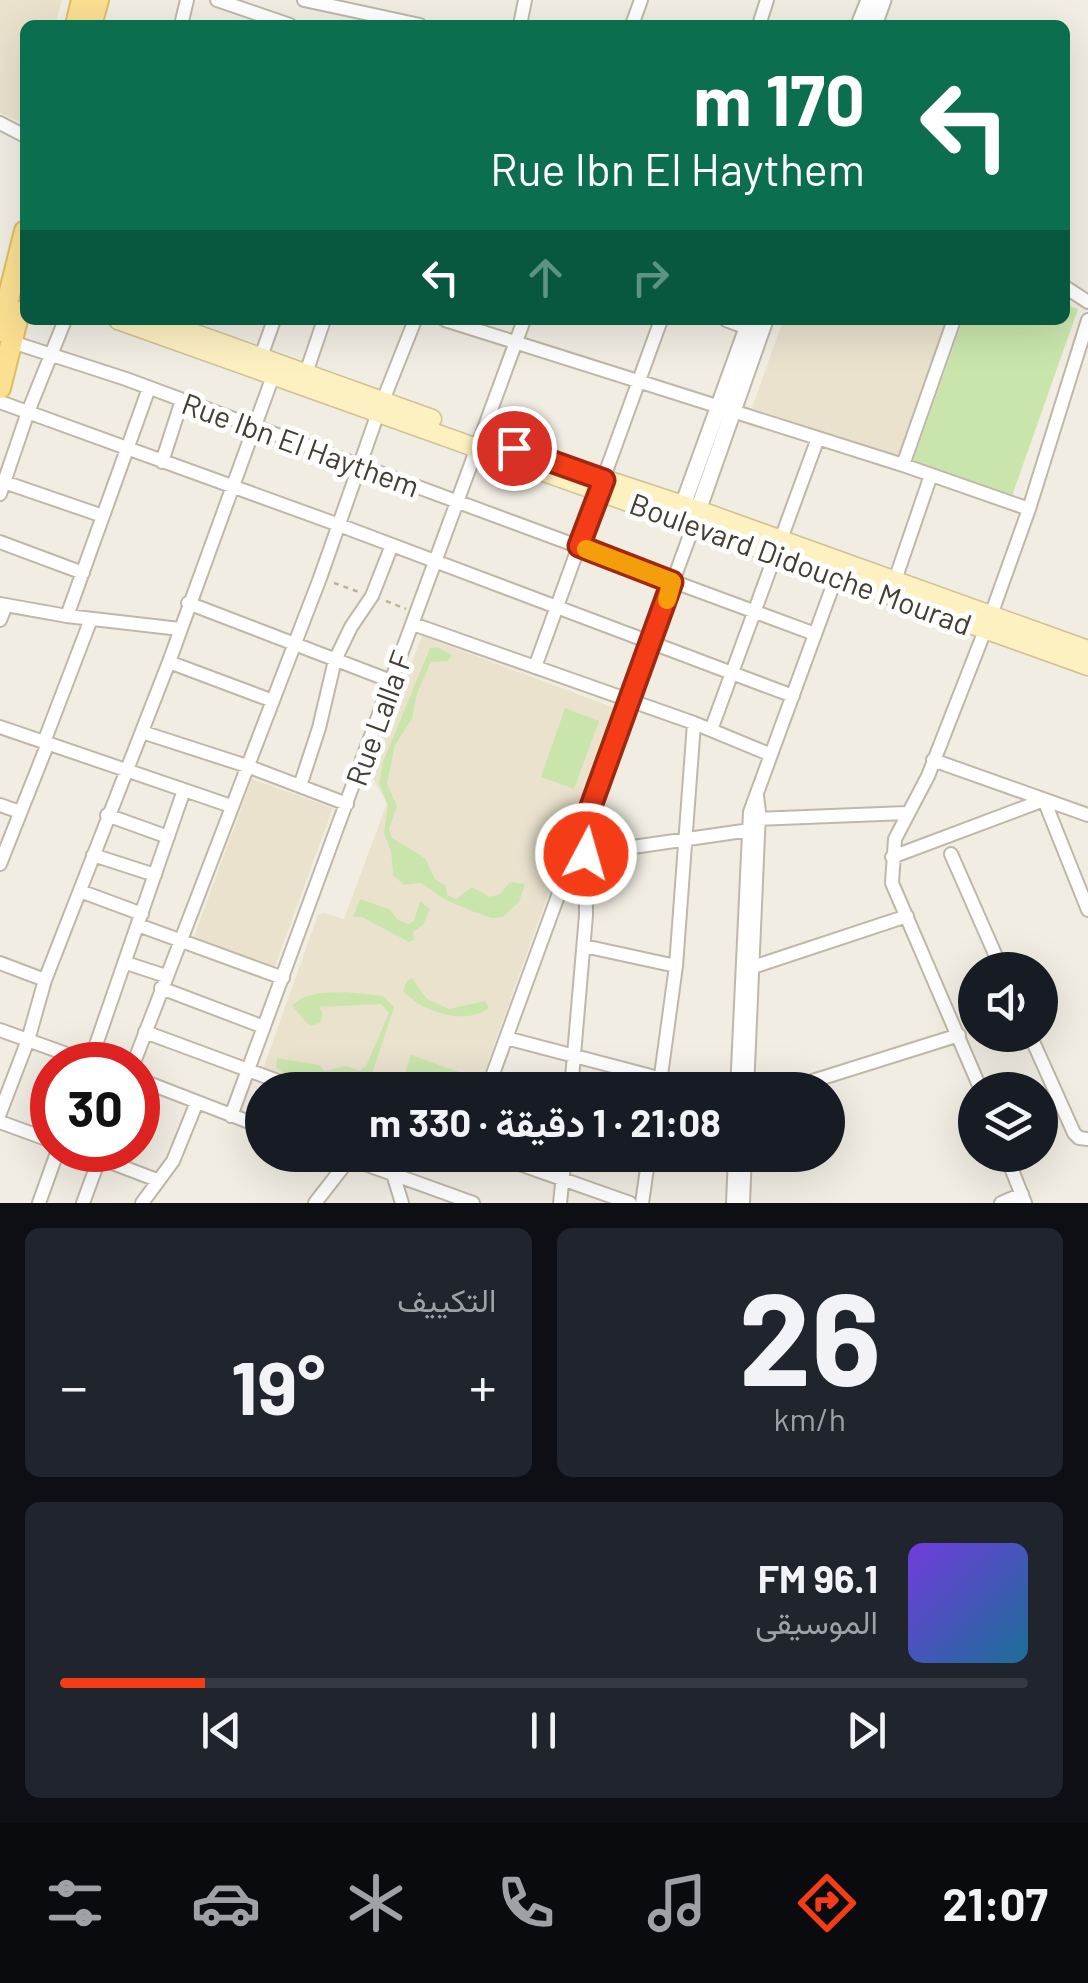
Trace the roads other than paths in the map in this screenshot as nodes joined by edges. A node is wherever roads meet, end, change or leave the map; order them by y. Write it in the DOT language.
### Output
graph roads {
  1 [pos="218,0"];
  2 [pos="304,0"];
  3 [pos="360,12"];
  4 [pos="276,20"];
  5 [pos="397,20"];
  6 [pos="20,280"];
  7 [pos="1088,320"];
  8 [pos="63,325"];
  9 [pos="133,325"];
  10 [pos="168,325"];
  11 [pos="273,325"];
  12 [pos="322,325"];
  13 [pos="414,325"];
  14 [pos="460,325"];
  15 [pos="522,325"];
  16 [pos="659,325"];
  17 [pos="755,325"];
  18 [pos="952,325"];
  19 [pos="4,338"];
  20 [pos="516,344"];
  21 [pos="54,354"];
  22 [pos="263,368"];
  23 [pos="306,374"];
  24 [pos="638,382"];
  25 [pos="0,388"];
  26 [pos="149,388"];
  27 [pos="182,400"];
  28 [pos="0,402"];
  29 [pos="381,407"];
  30 [pos="725,409"];
  31 [pos="28,412"];
  32 [pos="254,428"];
  33 [pos="818,438"];
  34 [pos="481,442"];
  35 [pos="128,448"];
  36 [pos="162,462"];
  37 [pos="903,465"];
  38 [pos="361,466"];
  39 [pos="931,475"];
  40 [pos="602,485"];
  41 [pos="2,488"];
  42 [pos="230,488"];
  43 [pos="459,503"];
  44 [pos="1029,509"];
  45 [pos="692,513"];
  46 [pos="103,516"];
  47 [pos="339,525"];
  48 [pos="0,542"];
  49 [pos="392,546"];
  50 [pos="579,546"];
  51 [pos="778,548"];
  52 [pos="437,564"];
  53 [pos="839,570"];
  54 [pos="83,573"];
  55 [pos="672,582"];
  56 [pos="893,588"];
  57 [pos="3,604"];
  58 [pos="188,604"];
  59 [pos="556,609"];
  60 [pos="752,612"];
  61 [pos="67,616"];
  62 [pos="91,619"];
  63 [pos="0,620"];
  64 [pos="988,622"];
  65 [pos="413,624"];
  66 [pos="180,629"];
  67 [pos="815,634"];
  68 [pos="652,643"];
  69 [pos="294,644"];
  70 [pos="1088,650"];
  71 [pos="335,660"];
  72 [pos="169,662"];
  73 [pos="1088,666"];
  74 [pos="536,667"];
  75 [pos="732,672"];
  76 [pos="391,682"];
  77 [pos="793,696"];
  78 [pos="630,700"];
  79 [pos="273,701"];
  80 [pos="694,723"];
  81 [pos="0,726"];
  82 [pos="710,730"];
  83 [pos="142,732"];
  84 [pos="46,742"];
  85 [pos="768,754"];
  86 [pos="933,760"];
  87 [pos="247,766"];
  88 [pos="125,771"];
  89 [pos="300,786"];
  90 [pos="184,790"];
  91 [pos="1044,800"];
  92 [pos="347,804"];
  93 [pos="0,805"];
  94 [pos="231,806"];
  95 [pos="20,812"];
  96 [pos="906,814"];
  97 [pos="1088,815"];
  98 [pos="108,816"];
  99 [pos="586,820"];
  100 [pos="753,823"];
  101 [pos="168,836"];
  102 [pos="686,842"];
  103 [pos="586,854"];
  104 [pos="951,854"];
  105 [pos="93,855"];
  106 [pos="892,857"];
  107 [pos="0,864"];
  108 [pos="155,876"];
  109 [pos="80,891"];
  110 [pos="1088,910"];
  111 [pos="907,916"];
  112 [pos="140,920"];
  113 [pos="179,940"];
  114 [pos="584,946"];
  115 [pos="994,952"];
  116 [pos="0,963"];
  117 [pos="126,964"];
  118 [pos="676,966"];
  119 [pos="752,967"];
  120 [pos="283,978"];
  121 [pos="46,980"];
  122 [pos="164,982"];
  123 [pos="264,1027"];
  124 [pos="0,1030"];
  125 [pos="145,1032"];
  126 [pos="958,1033"];
  127 [pos="958,1035"];
  128 [pos="506,1038"];
  129 [pos="28,1040"];
  130 [pos="33,1042"];
  131 [pos="99,1042"];
  132 [pos="141,1042"];
  133 [pos="1038,1052"];
  134 [pos="574,1058"];
  135 [pos="247,1070"];
  136 [pos="252,1072"];
  137 [pos="494,1072"];
  138 [pos="573,1072"];
  139 [pos="618,1072"];
  140 [pos="661,1072"];
  141 [pos="738,1072"];
  142 [pos="748,1072"];
  143 [pos="841,1072"];
  144 [pos="160,1088"];
  145 [pos="197,1102"];
  146 [pos="0,1114"];
  147 [pos="231,1116"];
  148 [pos="245,1121"];
  149 [pos="0,1122"];
  150 [pos="30,1133"];
  151 [pos="1088,1139"];
  152 [pos="50,1172"];
  153 [pos="94,1172"];
  154 [pos="140,1172"];
  155 [pos="335,1172"];
  156 [pos="387,1172"];
  157 [pos="542,1172"];
  158 [pos="563,1172"];
  159 [pos="647,1172"];
  160 [pos="735,1172"];
  161 [pos="744,1172"];
  162 [pos="1013,1172"];
  163 [pos="393,1174"];
  164 [pos="562,1179"];
  165 [pos="157,1180"];
  166 [pos="1023,1198"];
  167 [pos="39,1203"];
  168 [pos="83,1203"];
  169 [pos="142,1203"];
  170 [pos="315,1203"];
  171 [pos="402,1203"];
  172 [pos="473,1203"];
  173 [pos="560,1203"];
  174 [pos="630,1203"];
  175 [pos="642,1203"];
  176 [pos="734,1203"];
  177 [pos="743,1203"];
  178 [pos="1001,1203"];
  1 -- 4 [label="street"];
  2 -- 3 [label="street"];
  3 -- 5 [label="street"];
  6 -- 19 [label="main road"];
  7 -- 44 [label="street"];
  8 -- 21 [label="street"];
  9 -- 22 [label="main road, Boulevard Didouche Mourad"];
  10 -- 22 [label="main road, Boulevard Didouche Mourad"];
  11 -- 22 [label="street"];
  12 -- 23 [label="street"];
  13 -- 29 [label="street"];
  14 -- 20 [label="street"];
  15 -- 20 [label="street, Rue Lalla F"];
  16 -- 24 [label="street"];
  17 -- 30 [label="street"];
  18 -- 37 [label="street"];
  19 -- 21 [label="street, Rue Ibn El Haythem"];
  19 -- 25 [label="main road"];
  20 -- 24 [label="street"];
  20 -- 34 [label="street, Rue Lalla F"];
  21 -- 26 [label="street, Rue Ibn El Haythem"];
  21 -- 31 [label="street"];
  22 -- 23 [label="main road, Boulevard Didouche Mourad"];
  22 -- 29 [label="main road, Boulevard Didouche Mourad"];
  22 -- 32 [label="street"];
  23 -- 29 [label="main road, Boulevard Didouche Mourad"];
  24 -- 30 [label="street"];
  24 -- 40 [label="street"];
  26 -- 27 [label="street, Rue Ibn El Haythem"];
  26 -- 35 [label="street"];
  27 -- 32 [label="street, Rue Ibn El Haythem"];
  27 -- 36 [label="street"];
  28 -- 31 [label="street"];
  29 -- 34 [label="main road, Boulevard Didouche Mourad"];
  29 -- 38 [label="street"];
  30 -- 33 [label="street"];
  30 -- 45 [label="street"];
  31 -- 35 [label="street"];
  31 -- 41 [label="street"];
  32 -- 38 [label="street, Rue Ibn El Haythem"];
  32 -- 42 [label="street"];
  33 -- 37 [label="street"];
  33 -- 51 [label="street"];
  34 -- 40 [label="main road, Boulevard Didouche Mourad"];
  34 -- 43 [label="street, Rue Lalla F"];
  35 -- 36 [label="street"];
  35 -- 46 [label="street"];
  36 -- 42 [label="street"];
  37 -- 39 [label="street"];
  38 -- 43 [label="street, Rue Ibn El Haythem"];
  38 -- 47 [label="street"];
  39 -- 44 [label="street"];
  39 -- 56 [label="street"];
  40 -- 45 [label="main road, Boulevard Didouche Mourad"];
  40 -- 50 [label="street"];
  41 -- 46 [label="street"];
  42 -- 47 [label="street"];
  42 -- 58 [label="street"];
  43 -- 50 [label="street, Rue Ibn El Haythem"];
  43 -- 52 [label="street, Rue Lalla F"];
  44 -- 64 [label="street"];
  45 -- 51 [label="main road, Boulevard Didouche Mourad"];
  45 -- 55 [label="street"];
  46 -- 54 [label="street"];
  47 -- 49 [label="street"];
  47 -- 69 [label="street"];
  48 -- 54 [label="street"];
  49 -- 52 [label="street"];
  49 -- 71 [label="street"];
  50 -- 55 [label="street, Rue Ibn El Haythem"];
  50 -- 59 [label="street"];
  51 -- 53 [label="main road, Boulevard Didouche Mourad"];
  51 -- 60 [label="street"];
  52 -- 59 [label="street"];
  52 -- 65 [label="street, Rue Lalla F"];
  53 -- 56 [label="main road, Boulevard Didouche Mourad"];
  53 -- 67 [label="street"];
  54 -- 61 [label="street"];
  55 -- 60 [label="street, Rue Ibn El Haythem"];
  55 -- 68 [label="street"];
  56 -- 64 [label="main road, Boulevard Didouche Mourad"];
  57 -- 61 [label="street"];
  57 -- 63 [label="street"];
  58 -- 66 [label="street"];
  58 -- 69 [label="street"];
  59 -- 68 [label="street"];
  59 -- 74 [label="street"];
  60 -- 67 [label="street, Rue Ibn El Haythem"];
  60 -- 75 [label="street"];
  61 -- 62 [label="street"];
  62 -- 66 [label="street"];
  62 -- 84 [label="street"];
  64 -- 70 [label="main road, Boulevard Didouche Mourad"];
  64 -- 73 [label="main road, Boulevard Didouche Mourad"];
  64 -- 86 [label="street"];
  65 -- 74 [label="street"];
  65 -- 76 [label="street, Rue Lalla F"];
  66 -- 72 [label="street"];
  67 -- 77 [label="street"];
  68 -- 75 [label="street"];
  68 -- 78 [label="street"];
  69 -- 71 [label="street"];
  69 -- 79 [label="street"];
  71 -- 76 [label="street"];
  71 -- 89 [label="street"];
  72 -- 79 [label="street"];
  72 -- 83 [label="street"];
  74 -- 78 [label="street"];
  75 -- 77 [label="street"];
  75 -- 82 [label="street"];
  76 -- 92 [label="street, Rue Lalla F"];
  77 -- 85 [label="street"];
  78 -- 80 [label="street"];
  78 -- 99 [label="street"];
  79 -- 87 [label="street"];
  80 -- 82 [label="street"];
  80 -- 102 [label="street"];
  81 -- 84 [label="street"];
  82 -- 85 [label="street"];
  83 -- 87 [label="street"];
  83 -- 88 [label="street"];
  84 -- 88 [label="street"];
  84 -- 95 [label="street"];
  85 -- 100 [label="street"];
  86 -- 91 [label="street"];
  86 -- 96 [label="street"];
  87 -- 89 [label="street"];
  87 -- 94 [label="street"];
  88 -- 90 [label="street"];
  88 -- 98 [label="street"];
  89 -- 92 [label="street"];
  90 -- 94 [label="street"];
  90 -- 101 [label="street"];
  91 -- 97 [label="street"];
  91 -- 106 [label="street"];
  91 -- 110 [label="street"];
  92 -- 120 [label="street, Rue Lalla F"];
  93 -- 95 [label="street"];
  94 -- 113 [label="street"];
  95 -- 107 [label="street"];
  96 -- 100 [label="street"];
  96 -- 106 [label="street"];
  98 -- 101 [label="street"];
  98 -- 105 [label="street"];
  99 -- 103 [label="street"];
  99 -- 128 [label="street"];
  100 -- 102 [label="street"];
  100 -- 119 [label="street"];
  100 -- 141 [label="street"];
  101 -- 108 [label="street"];
  102 -- 103 [label="street"];
  102 -- 118 [label="street"];
  103 -- 114 [label="street"];
  104 -- 115 [label="street"];
  105 -- 108 [label="street"];
  105 -- 109 [label="street"];
  106 -- 111 [label="street"];
  108 -- 112 [label="street"];
  109 -- 112 [label="street"];
  109 -- 121 [label="street"];
  111 -- 119 [label="street"];
  111 -- 126 [label="street"];
  112 -- 113 [label="street"];
  112 -- 117 [label="street"];
  113 -- 120 [label="street"];
  113 -- 122 [label="street"];
  114 -- 118 [label="street"];
  114 -- 134 [label="street"];
  116 -- 121 [label="street"];
  117 -- 122 [label="street"];
  117 -- 131 [label="street"];
  118 -- 140 [label="street"];
  119 -- 142 [label="street"];
  120 -- 123 [label="street, Rue Lalla F"];
  121 -- 129 [label="street"];
  122 -- 123 [label="street"];
  122 -- 125 [label="street"];
  123 -- 135 [label="street, Rue Lalla F"];
  124 -- 129 [label="street"];
  125 -- 132 [label="street"];
  125 -- 135 [label="street"];
  127 -- 143 [label="street"];
  128 -- 134 [label="street"];
  128 -- 137 [label="street"];
  129 -- 130 [label="street"];
  129 -- 146 [label="street"];
  133 -- 151 [label="street"];
  134 -- 138 [label="street"];
  134 -- 139 [label="street"];
  135 -- 136 [label="street"];
  135 -- 147 [label="street, Rue Lalla F"];
  144 -- 145 [label="street"];
  145 -- 147 [label="street"];
  145 -- 165 [label="street"];
  147 -- 148 [label="street"];
  149 -- 150 [label="street"];
  152 -- 167 [label="street"];
  153 -- 168 [label="street"];
  154 -- 165 [label="street"];
  155 -- 170 [label="street"];
  156 -- 163 [label="street"];
  157 -- 164 [label="street"];
  158 -- 164 [label="street"];
  159 -- 175 [label="street"];
  160 -- 176 [label="street"];
  161 -- 177 [label="street"];
  162 -- 166 [label="street"];
  163 -- 171 [label="street"];
  163 -- 172 [label="street"];
  164 -- 173 [label="street"];
  164 -- 174 [label="street"];
  165 -- 169 [label="street"];
  166 -- 178 [label="street"];
}
